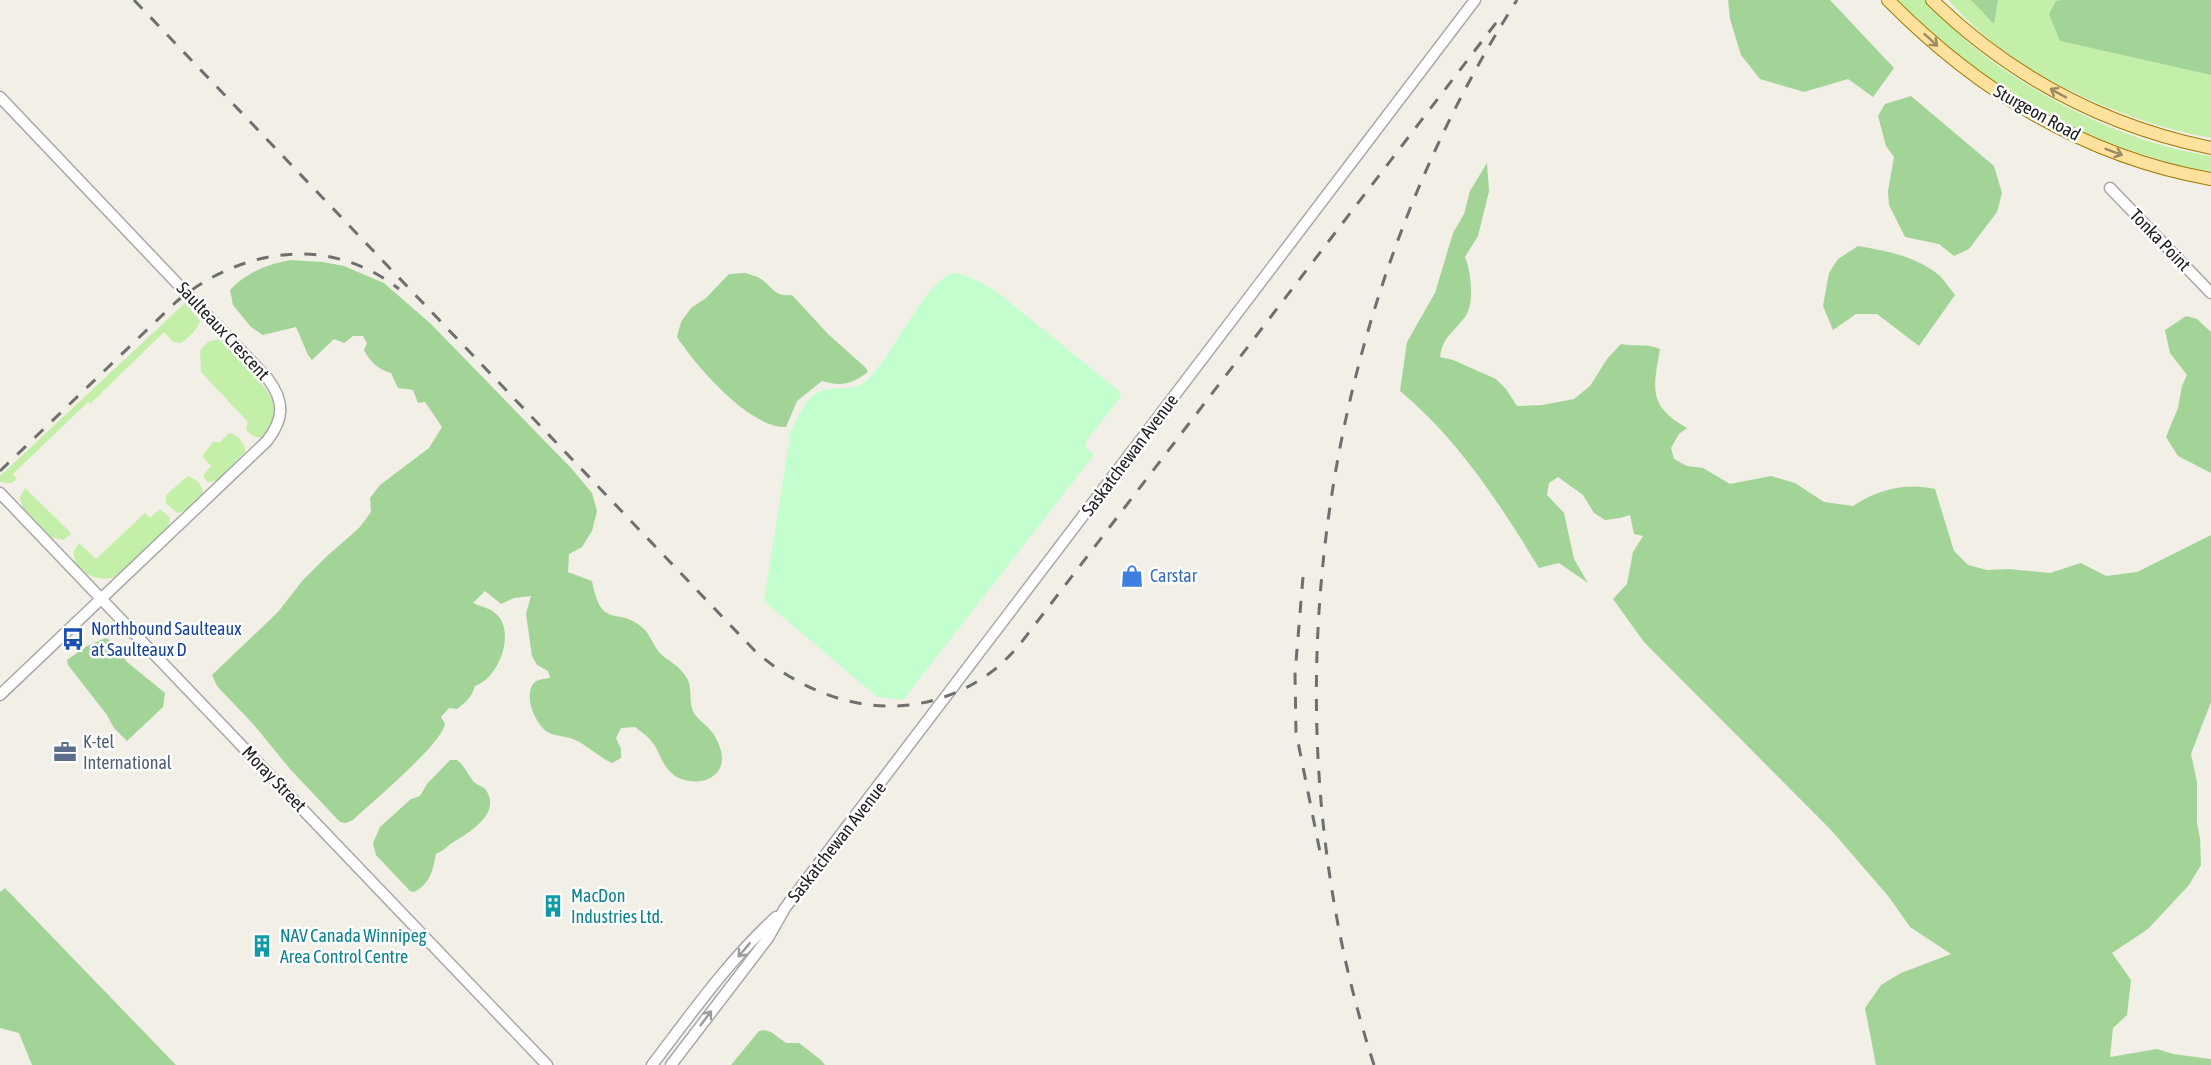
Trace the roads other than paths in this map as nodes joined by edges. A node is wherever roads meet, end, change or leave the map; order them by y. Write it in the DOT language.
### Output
graph roads {
  1 [pos="1475,0"];
  2 [pos="1888,0"];
  3 [pos="1932,0"];
  4 [pos="0,97"];
  5 [pos="2211,148"];
  6 [pos="2211,179"];
  7 [pos="2110,188"];
  8 [pos="2211,293"];
  9 [pos="0,494"];
  10 [pos="101,598"];
  11 [pos="0,695"];
  12 [pos="785,908"];
  13 [pos="547,1065"];
  14 [pos="652,1065"];
  15 [pos="671,1065"];
  1 -- 12 [label="street, Saskatchewan Avenue"];
  2 -- 6 [label="main road, Sturgeon Road, one-way"];
  5 -- 3 [label="main road, Sturgeon Road, one-way"];
  4 -- 10 [label="street, Saulteaux Crescent"];
  7 -- 8 [label="street, Tonka Point"];
  9 -- 10 [label="street, Moray Street"];
  10 -- 11 [label="street, Saulteaux Crescent"];
  10 -- 13 [label="street, Moray Street"];
  12 -- 14 [label="street, Saskatchewan Avenue, one-way"];
  15 -- 12 [label="street, Saskatchewan Avenue, one-way"];
}
